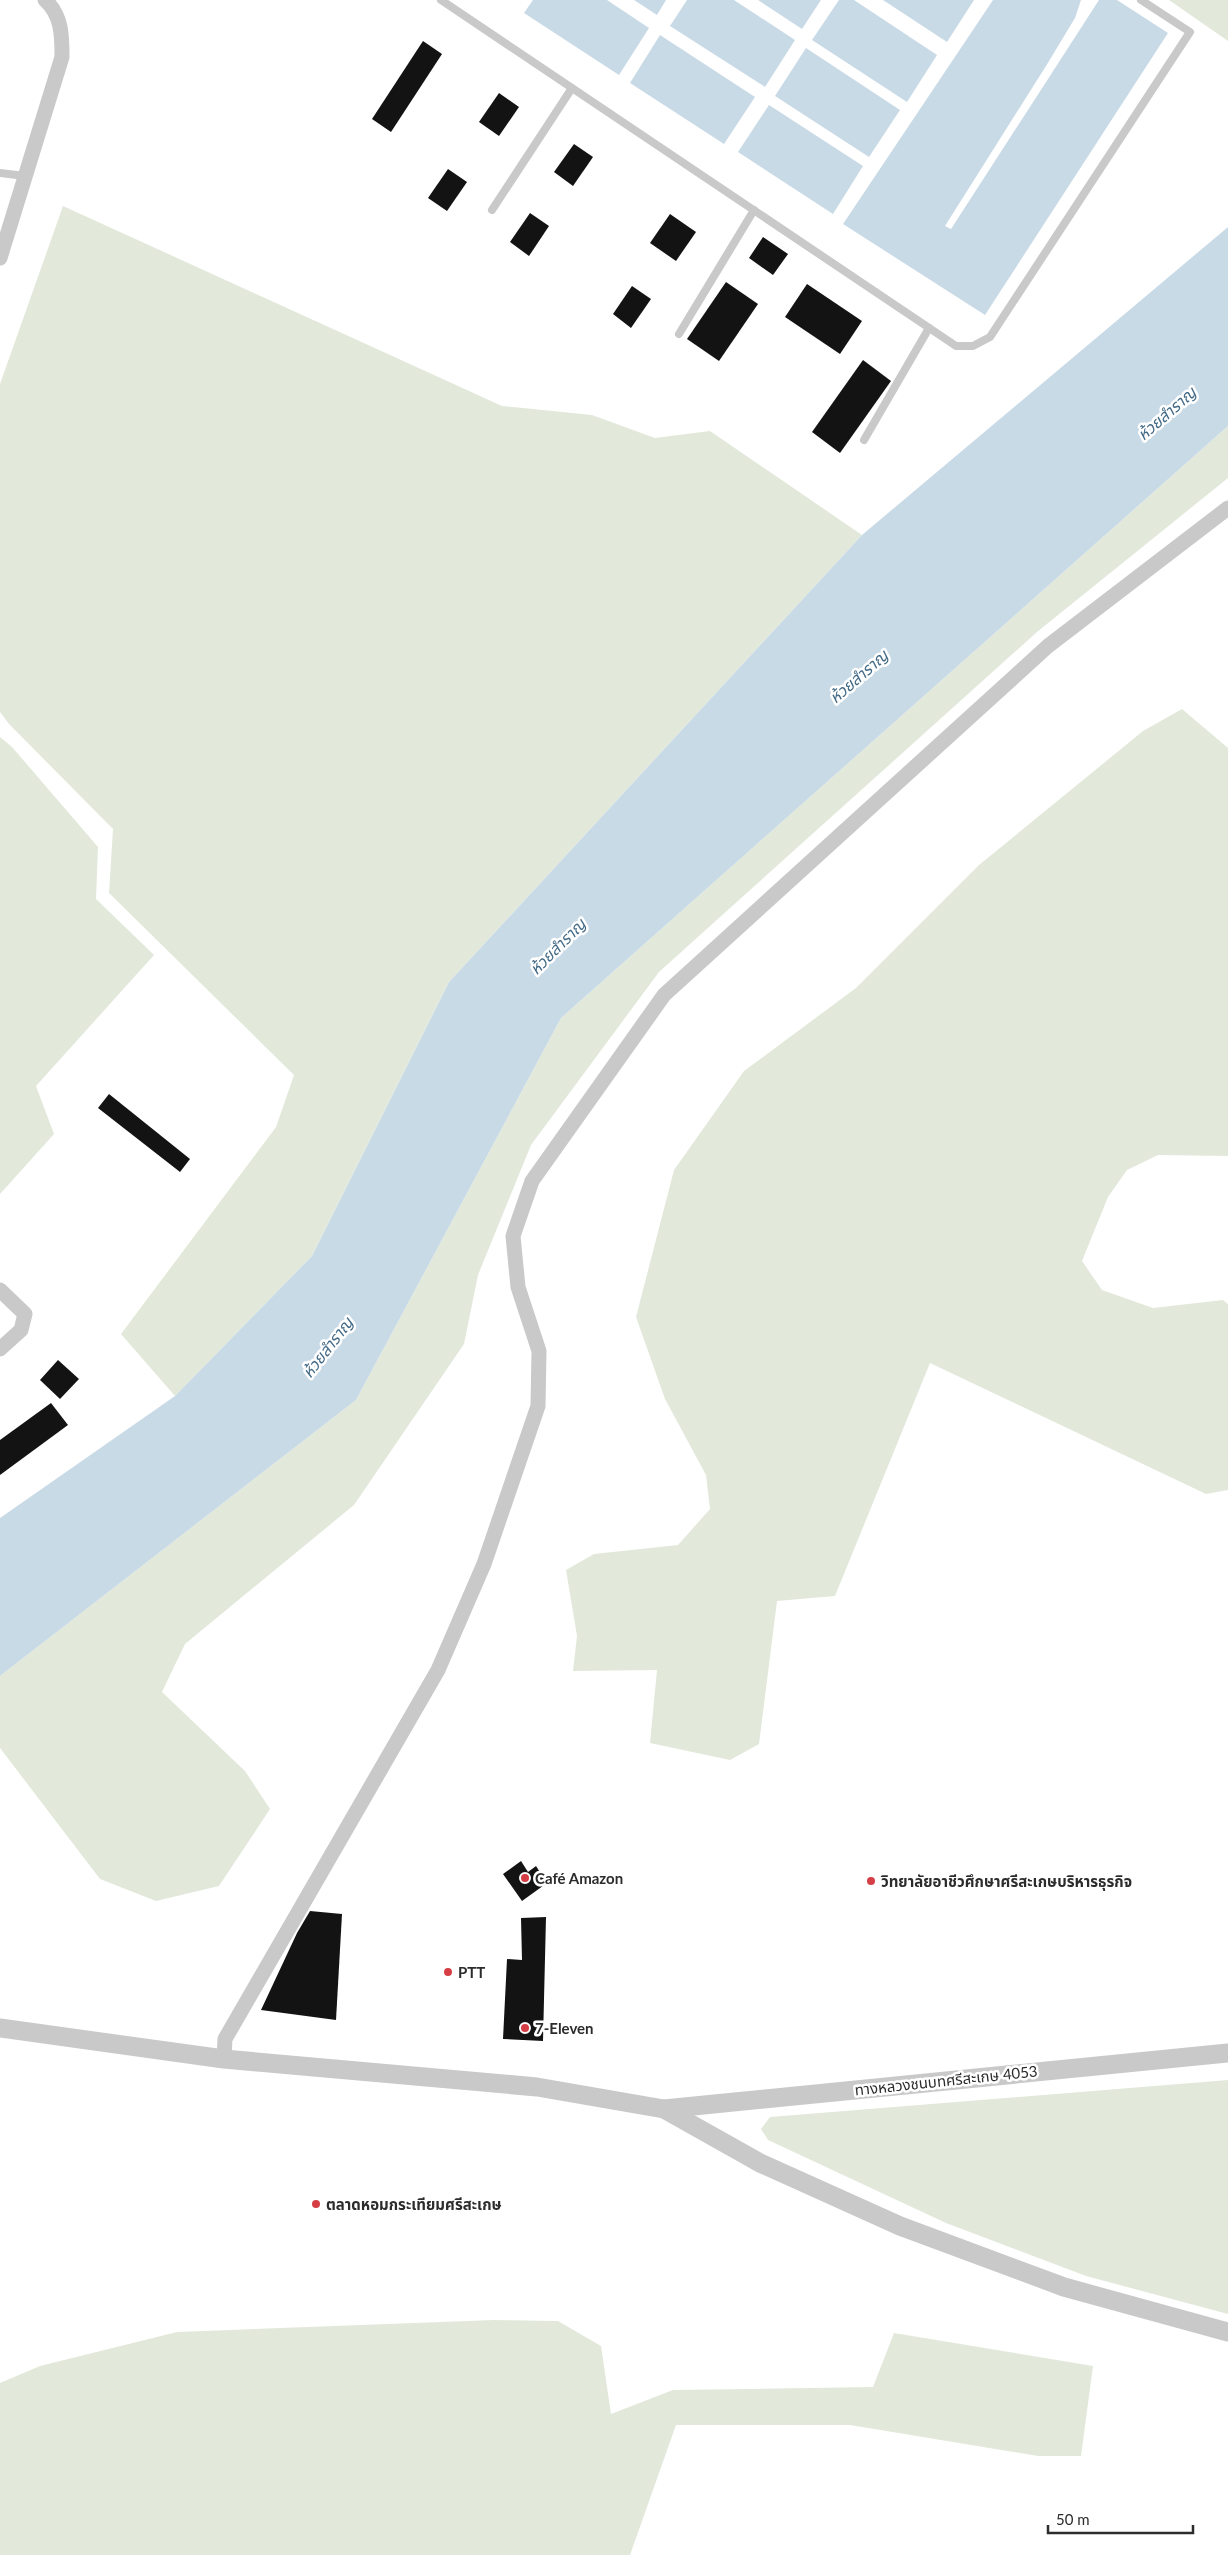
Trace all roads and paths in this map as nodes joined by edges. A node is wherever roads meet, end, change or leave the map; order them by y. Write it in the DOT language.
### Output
graph roads {
  1 [pos="44,0"];
  2 [pos="441,0"];
  3 [pos="1142,0"];
  4 [pos="572,88"];
  5 [pos="0,173"];
  6 [pos="25,176"];
  7 [pos="492,210"];
  8 [pos="754,210"];
  9 [pos="0,258"];
  10 [pos="929,328"];
  11 [pos="679,334"];
  12 [pos="864,440"];
  13 [pos="1228,508"];
  14 [pos="0,1290"];
  15 [pos="0,1349"];
  16 [pos="0,2028"];
  17 [pos="1228,2053"];
  18 [pos="224,2059"];
  19 [pos="664,2109"];
  20 [pos="1228,2332"];
  1 -- 6 [label="street"];
  2 -- 4 [label="lane"];
  3 -- 10 [label="lane"];
  4 -- 7 [label="lane"];
  4 -- 8 [label="lane"];
  5 -- 6 [label="lane"];
  6 -- 9 [label="street"];
  8 -- 10 [label="lane"];
  8 -- 11 [label="lane"];
  10 -- 12 [label="lane"];
  13 -- 18 [label="street"];
  14 -- 15 [label="street"];
  16 -- 18 [label="street"];
  17 -- 19 [label="street, ทางหลวงชนบทศรีสะเกษ 4053"];
  18 -- 19 [label="street"];
  19 -- 20 [label="street"];
}
